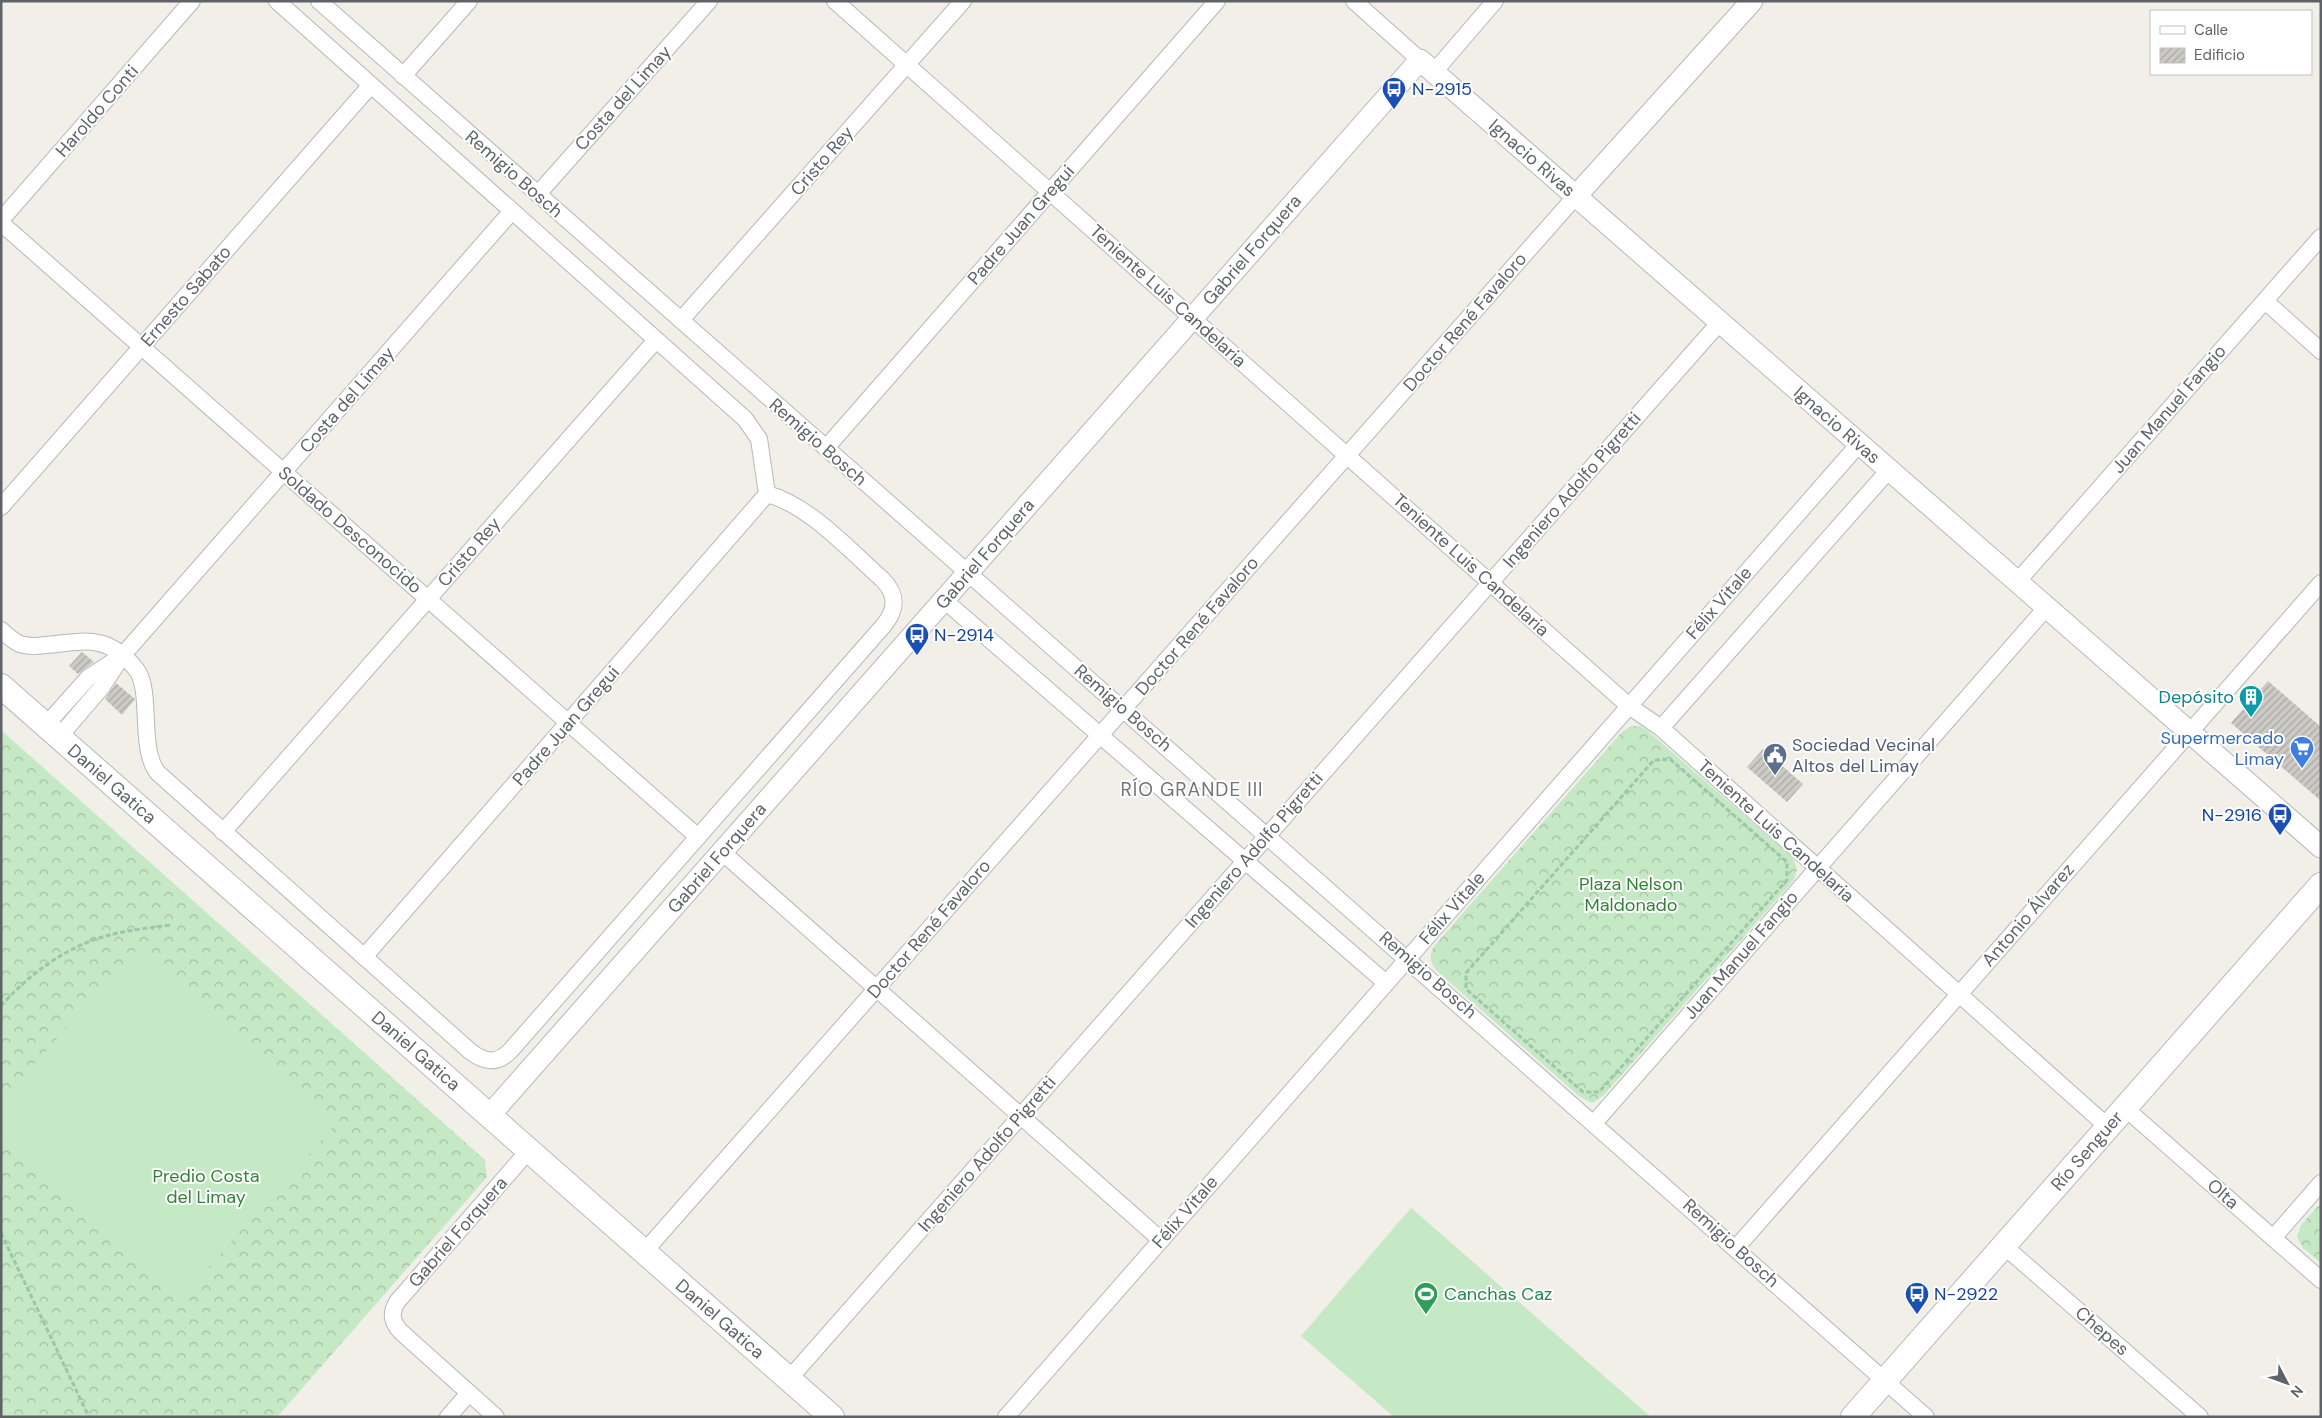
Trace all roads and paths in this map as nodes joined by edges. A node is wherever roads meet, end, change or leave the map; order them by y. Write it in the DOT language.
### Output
graph roads {
  1 [pos="192,1"];
  2 [pos="277,1"];
  3 [pos="318,1"];
  4 [pos="469,1"];
  5 [pos="709,1"];
  6 [pos="835,1"];
  7 [pos="963,1"];
  8 [pos="1217,1"];
  9 [pos="1354,1"];
  10 [pos="1495,1"];
  11 [pos="1752,1"];
  12 [pos="907,65"];
  13 [pos="1427,66"];
  14 [pos="404,76"];
  15 [pos="371,85"];
  16 [pos="1050,192"];
  17 [pos="538,194"];
  18 [pos="1576,196"];
  19 [pos="512,212"];
  20 [pos="1,222"];
  21 [pos="2321,237"];
  22 [pos="2265,301"];
  23 [pos="1192,318"];
  24 [pos="681,320"];
  25 [pos="1720,322"];
  26 [pos="656,340"];
  27 [pos="142,347"];
  28 [pos="2321,351"];
  29 [pos="1859,444"];
  30 [pos="826,448"];
  31 [pos="1347,456"];
  32 [pos="1889,470"];
  33 [pos="284,472"];
  34 [pos="767,494"];
  35 [pos="1,507"];
  36 [pos="968,573"];
  37 [pos="1490,582"];
  38 [pos="2017,582"];
  39 [pos="2321,583"];
  40 [pos="428,599"];
  41 [pos="944,600"];
  42 [pos="2046,608"];
  43 [pos="1,630"];
  44 [pos="122,656"];
  45 [pos="1,686"];
  46 [pos="1629,706"];
  47 [pos="1124,709"];
  48 [pos="568,723"];
  49 [pos="1661,728"];
  50 [pos="52,731"];
  51 [pos="2188,732"];
  52 [pos="1100,735"];
  53 [pos="223,832"];
  54 [pos="1268,835"];
  55 [pos="698,837"];
  56 [pos="2321,847"];
  57 [pos="722,852"];
  58 [pos="1245,861"];
  59 [pos="1818,868"];
  60 [pos="2321,885"];
  61 [pos="171,926"];
  62 [pos="364,957"];
  63 [pos="1409,957"];
  64 [pos="1386,983"];
  65 [pos="876,989"];
  66 [pos="1958,994"];
  67 [pos="1,1006"];
  68 [pos="494,1061"];
  69 [pos="1583,1092"];
  70 [pos="2125,1108"];
  71 [pos="489,1116"];
  72 [pos="1020,1116"];
  73 [pos="1595,1122"];
  74 [pos="2108,1127"];
  75 [pos="529,1150"];
  76 [pos="2321,1183"];
  77 [pos="1,1233"];
  78 [pos="2273,1238"];
  79 [pos="1160,1240"];
  80 [pos="2004,1246"];
  81 [pos="1736,1248"];
  82 [pos="644,1252"];
  83 [pos="2321,1280"];
  84 [pos="789,1379"];
  85 [pos="1885,1380"];
  86 [pos="469,1393"];
  87 [pos="90,1417"];
  88 [pos="448,1417"];
  89 [pos="496,1417"];
  90 [pos="832,1417"];
  91 [pos="1006,1417"];
  92 [pos="1853,1417"];
  93 [pos="1926,1417"];
  94 [pos="2200,1417"];
  1 -- 20 [label="street, Haroldo Conti"];
  2 -- 15 [label="street, Remigio Bosch"];
  3 -- 14 [label="street, Remigio Bosch"];
  4 -- 14 [label="street"];
  5 -- 17 [label="street, Costa del Limay"];
  6 -- 12 [label="street, Teniente Luis Candelaria"];
  7 -- 12 [label="street, Cristo Rey"];
  8 -- 16 [label="street, Padre Juan Gregui"];
  9 -- 13 [label="street, Ignacio Rivas"];
  10 -- 13 [label="street, Gabriel Forquera"];
  11 -- 18 [label="street, Doctor René Favaloro"];
  12 -- 16 [label="street, Teniente Luis Candelaria"];
  12 -- 24 [label="street, Cristo Rey"];
  13 -- 18 [label="street, Ignacio Rivas"];
  13 -- 23 [label="street, Gabriel Forquera"];
  14 -- 17 [label="street, Remigio Bosch"];
  15 -- 19 [label="street, Remigio Bosch"];
  15 -- 27 [label="street, Ernesto Sabato"];
  16 -- 23 [label="street, Teniente Luis Candelaria"];
  16 -- 30 [label="street, Padre Juan Gregui"];
  17 -- 24 [label="street, Remigio Bosch"];
  18 -- 25 [label="street, Ignacio Rivas"];
  18 -- 31 [label="street, Doctor René Favaloro"];
  19 -- 26 [label="street, Remigio Bosch"];
  19 -- 33 [label="street, Costa del Limay"];
  20 -- 27 [label="street, Soldado Desconocido"];
  21 -- 22 [label="street, Juan Manuel Fangio"];
  22 -- 28 [label="street"];
  22 -- 38 [label="street, Juan Manuel Fangio"];
  23 -- 31 [label="street, Teniente Luis Candelaria"];
  23 -- 36 [label="street, Gabriel Forquera"];
  24 -- 30 [label="street, Remigio Bosch"];
  25 -- 29 [label="street, Ignacio Rivas"];
  25 -- 37 [label="street, Ingeniero Adolfo Pigretti"];
  26 -- 34 [label="street, Remigio Bosch"];
  26 -- 40 [label="street, Cristo Rey"];
  27 -- 33 [label="street, Soldado Desconocido"];
  27 -- 35 [label="street, Ernesto Sabato"];
  29 -- 32 [label="street, Ignacio Rivas"];
  29 -- 46 [label="street, Félix Vitale"];
  30 -- 36 [label="street, Remigio Bosch"];
  31 -- 37 [label="street, Teniente Luis Candelaria"];
  31 -- 47 [label="street, Doctor René Favaloro"];
  32 -- 38 [label="street, Ignacio Rivas"];
  32 -- 49 [label="street"];
  33 -- 40 [label="street, Soldado Desconocido"];
  33 -- 44 [label="street, Costa del Limay"];
  34 -- 48 [label="street, Padre Juan Gregui"];
  34 -- 55 [label="street, Gabriel Forquera"];
  36 -- 41 [label="street, Gabriel Forquera"];
  36 -- 47 [label="street, Remigio Bosch"];
  37 -- 46 [label="street, Teniente Luis Candelaria"];
  37 -- 54 [label="street, Ingeniero Adolfo Pigretti"];
  38 -- 42 [label="street, Ignacio Rivas"];
  39 -- 51 [label="street, Antonio Álvarez"];
  40 -- 48 [label="street, Soldado Desconocido"];
  40 -- 53 [label="street, Cristo Rey"];
  41 -- 52 [label="street, Remigio Bosch"];
  41 -- 57 [label="street, Gabriel Forquera"];
  42 -- 51 [label="street, Ignacio Rivas"];
  42 -- 59 [label="street, Juan Manuel Fangio"];
  43 -- 44 [label="street, Daniel Gatica"];
  44 -- 50 [label="street, Costa del Limay"];
  44 -- 53 [label="street, Daniel Gatica"];
  45 -- 50 [label="main road, Daniel Gatica"];
  46 -- 49 [label="street, Teniente Luis Candelaria"];
  46 -- 63 [label="street, Félix Vitale"];
  47 -- 52 [label="street, Doctor René Favaloro"];
  47 -- 54 [label="street, Remigio Bosch"];
  48 -- 55 [label="street, Soldado Desconocido"];
  48 -- 62 [label="street, Padre Juan Gregui"];
  49 -- 59 [label="street, Teniente Luis Candelaria"];
  50 -- 71 [label="main road, Daniel Gatica"];
  51 -- 56 [label="street, Ignacio Rivas"];
  51 -- 66 [label="street, Antonio Álvarez"];
  52 -- 58 [label="street, Remigio Bosch"];
  52 -- 65 [label="street, Doctor René Favaloro"];
  53 -- 62 [label="street, Daniel Gatica"];
  54 -- 58 [label="street, Ingeniero Adolfo Pigretti"];
  54 -- 63 [label="street, Remigio Bosch"];
  55 -- 68 [label="street, Gabriel Forquera"];
  57 -- 65 [label="street"];
  57 -- 71 [label="street, Gabriel Forquera"];
  58 -- 64 [label="street, Remigio Bosch"];
  58 -- 72 [label="street, Ingeniero Adolfo Pigretti"];
  59 -- 66 [label="street, Teniente Luis Candelaria"];
  59 -- 73 [label="street, Juan Manuel Fangio"];
  60 -- 70 [label="main road, Río Senguer"];
  61 -- 67 [label="path"];
  62 -- 68 [label="street, Daniel Gatica"];
  63 -- 64 [label="street, Félix Vitale"];
  63 -- 73 [label="street, Remigio Bosch"];
  64 -- 79 [label="street, Félix Vitale"];
  65 -- 72 [label="street"];
  65 -- 82 [label="street, Doctor René Favaloro"];
  66 -- 74 [label="street, Teniente Luis Candelaria"];
  66 -- 81 [label="street, Antonio Álvarez"];
  69 -- 69 [label="path"];
  70 -- 74 [label="main road, Río Senguer"];
  70 -- 78 [label="street, Olta"];
  71 -- 75 [label="main road, Daniel Gatica"];
  72 -- 79 [label="street"];
  72 -- 84 [label="street, Ingeniero Adolfo Pigretti"];
  73 -- 81 [label="street, Remigio Bosch"];
  74 -- 80 [label="main road, Río Senguer"];
  75 -- 82 [label="main road, Daniel Gatica"];
  75 -- 86 [label="street, Gabriel Forquera"];
  76 -- 78 [label="street"];
  77 -- 87 [label="path"];
  78 -- 83 [label="street, Olta"];
  79 -- 91 [label="street, Félix Vitale"];
  80 -- 85 [label="main road, Río Senguer"];
  80 -- 94 [label="street, Chepes"];
  81 -- 85 [label="street, Remigio Bosch"];
  82 -- 84 [label="main road, Daniel Gatica"];
  84 -- 90 [label="main road, Daniel Gatica"];
  85 -- 92 [label="main road, Río Senguer"];
  85 -- 93 [label="street, Remigio Bosch"];
  86 -- 88 [label="street"];
  86 -- 89 [label="street"];
}
